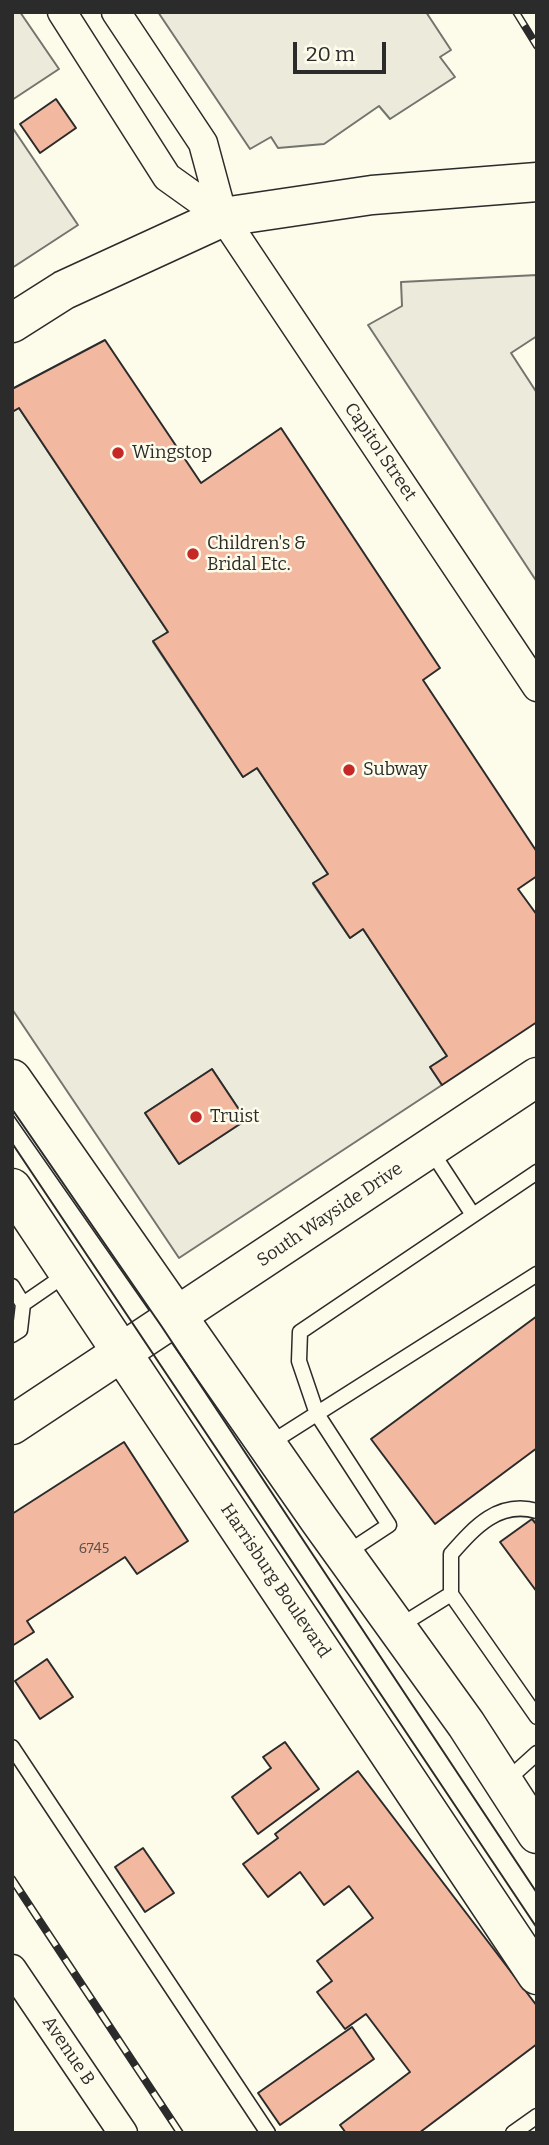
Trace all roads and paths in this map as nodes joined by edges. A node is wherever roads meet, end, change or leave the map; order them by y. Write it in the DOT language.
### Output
graph roads {
  1 [pos="62,12"];
  2 [pos="116,12"];
  3 [pos="537,182"];
  4 [pos="223,217"];
  5 [pos="12,323"];
  6 [pos="537,687"];
  7 [pos="537,1077"];
  8 [pos="12,1079"];
  9 [pos="429,1148"];
  10 [pos="537,1172"];
  11 [pos="13,1190"];
  12 [pos="473,1215"];
  13 [pos="69,1272"];
  14 [pos="537,1275"];
  15 [pos="12,1286"];
  16 [pos="23,1304"];
  17 [pos="177,1317"];
  18 [pos="12,1335"];
  19 [pos="123,1353"];
  20 [pos="317,1414"];
  21 [pos="12,1425"];
  22 [pos="267,1446"];
  23 [pos="537,1511"];
  24 [pos="344,1555"];
  25 [pos="451,1594"];
  26 [pos="397,1627"];
  27 [pos="537,1717"];
  28 [pos="12,1747"];
  29 [pos="537,1753"];
  30 [pos="504,1783"];
  31 [pos="537,1834"];
  32 [pos="12,1969"];
  33 [pos="537,1975"];
  34 [pos="537,2116"];
  35 [pos="123,2133"];
  36 [pos="268,2133"];
  37 [pos="513,2133"];
  1 -- 4 [label="street, Capitol Street"];
  2 -- 4 [label="street, Capitol Street"];
  3 -- 4 [label="main road"];
  4 -- 5 [label="main road"];
  4 -- 6 [label="street, Capitol Street"];
  7 -- 9 [label="main road, South Wayside Drive"];
  8 -- 17 [label="main road"];
  9 -- 12 [label="lane"];
  9 -- 17 [label="main road, South Wayside Drive"];
  10 -- 12 [label="lane"];
  11 -- 13 [label="main road, Harrisburg Boulevard"];
  12 -- 20 [label="lane"];
  13 -- 16 [label="lane"];
  13 -- 19 [label="main road, Harrisburg Boulevard"];
  14 -- 20 [label="lane"];
  15 -- 16 [label="lane"];
  16 -- 18 [label="lane"];
  17 -- 19 [label="main road, South Wayside Drive"];
  17 -- 22 [label="main road"];
  19 -- 21 [label="main road, South Wayside Drive"];
  19 -- 33 [label="main road, Harrisburg Boulevard"];
  20 -- 22 [label="lane"];
  20 -- 24 [label="lane"];
  22 -- 24 [label="main road"];
  23 -- 25 [label="lane"];
  24 -- 26 [label="main road"];
  25 -- 26 [label="lane"];
  25 -- 27 [label="lane"];
  26 -- 30 [label="main road"];
  28 -- 36 [label="lane"];
  29 -- 30 [label="lane"];
  30 -- 31 [label="main road"];
  32 -- 35 [label="street, Avenue B"];
  34 -- 37 [label="lane"];
}
